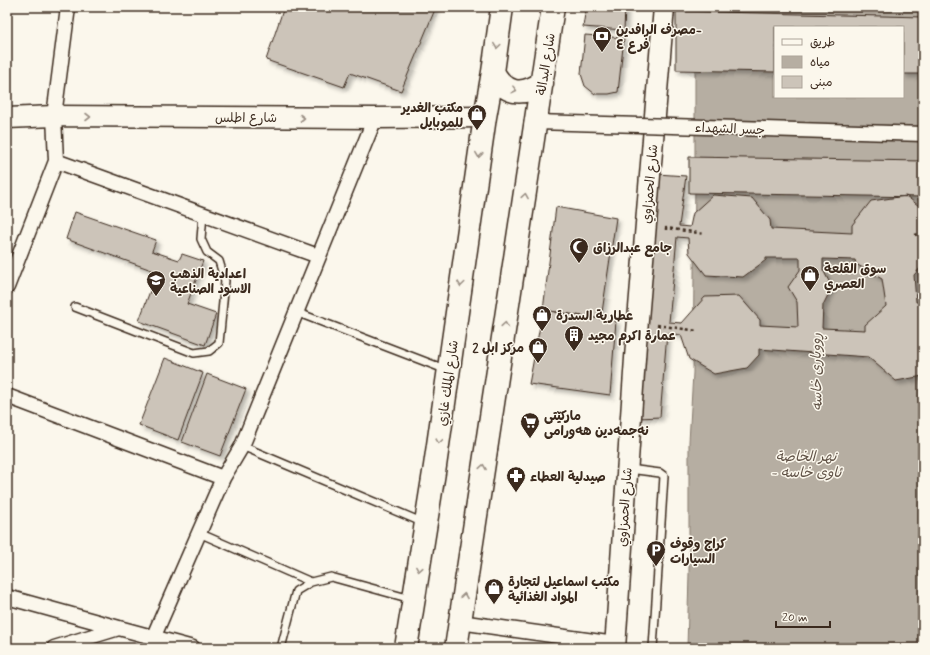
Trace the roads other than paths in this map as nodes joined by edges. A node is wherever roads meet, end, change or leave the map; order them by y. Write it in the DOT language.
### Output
graph roads {
  1 [pos="68,7"];
  2 [pos="502,7"];
  3 [pos="553,7"];
  4 [pos="664,7"];
  5 [pos="493,72"];
  6 [pos="542,83"];
  7 [pos="54,116"];
  8 [pos="484,117"];
  9 [pos="7,118"];
  10 [pos="375,118"];
  11 [pos="536,122"];
  12 [pos="923,134"];
  13 [pos="56,161"];
  14 [pos="203,214"];
  15 [pos="318,256"];
  16 [pos="7,287"];
  17 [pos="75,307"];
  18 [pos="296,312"];
  19 [pos="449,370"];
  20 [pos="7,396"];
  21 [pos="242,446"];
  22 [pos="627,468"];
  23 [pos="223,478"];
  24 [pos="426,524"];
  25 [pos="199,533"];
  26 [pos="311,582"];
  27 [pos="7,597"];
  28 [pos="414,600"];
  29 [pos="460,622"];
  30 [pos="119,628"];
  31 [pos="153,638"];
  32 [pos="615,646"];
  33 [pos="54,648"];
  34 [pos="193,648"];
  35 [pos="281,648"];
  36 [pos="406,648"];
  37 [pos="456,648"];
  38 [pos="652,648"];
  1 -- 7 [label="street"];
  2 -- 5 [label="main road, one-way"];
  3 -- 6 [label="main road, شارع البدالة"];
  4 -- 22 [label="street, شارع الحمزاوي"];
  5 -- 6 [label="main road, one-way"];
  5 -- 8 [label="main road"];
  6 -- 11 [label="main road, شارع البدالة"];
  7 -- 9 [label="street, شارع اطلس"];
  7 -- 10 [label="street, شارع اطلس, one-way"];
  7 -- 13 [label="street"];
  8 -- 10 [label="street, شارع اطلس"];
  8 -- 19 [label="main road, شارع الملك غازي, one-way"];
  10 -- 15 [label="street"];
  11 -- 12 [label="street, جسر الشهداء, bridge"];
  29 -- 11 [label="main road, one-way"];
  13 -- 14 [label="street"];
  13 -- 16 [label="street"];
  14 -- 15 [label="street"];
  14 -- 17 [label="lane"];
  15 -- 18 [label="street"];
  18 -- 19 [label="lane"];
  18 -- 21 [label="street"];
  19 -- 24 [label="main road, شارع الملك غازي, one-way"];
  20 -- 23 [label="street"];
  21 -- 23 [label="street"];
  21 -- 24 [label="lane"];
  22 -- 32 [label="street, شارع الحمزاوي"];
  22 -- 38 [label="lane"];
  23 -- 25 [label="street"];
  24 -- 28 [label="main road, شارع الملك غازي, one-way"];
  25 -- 26 [label="lane"];
  25 -- 31 [label="street"];
  26 -- 28 [label="lane"];
  26 -- 35 [label="lane"];
  27 -- 30 [label="street"];
  28 -- 36 [label="main road, شارع الملك غازي"];
  29 -- 32 [label="street"];
  29 -- 37 [label="main road"];
  30 -- 31 [label="street"];
  30 -- 33 [label="street"];
  31 -- 34 [label="street"];
}
